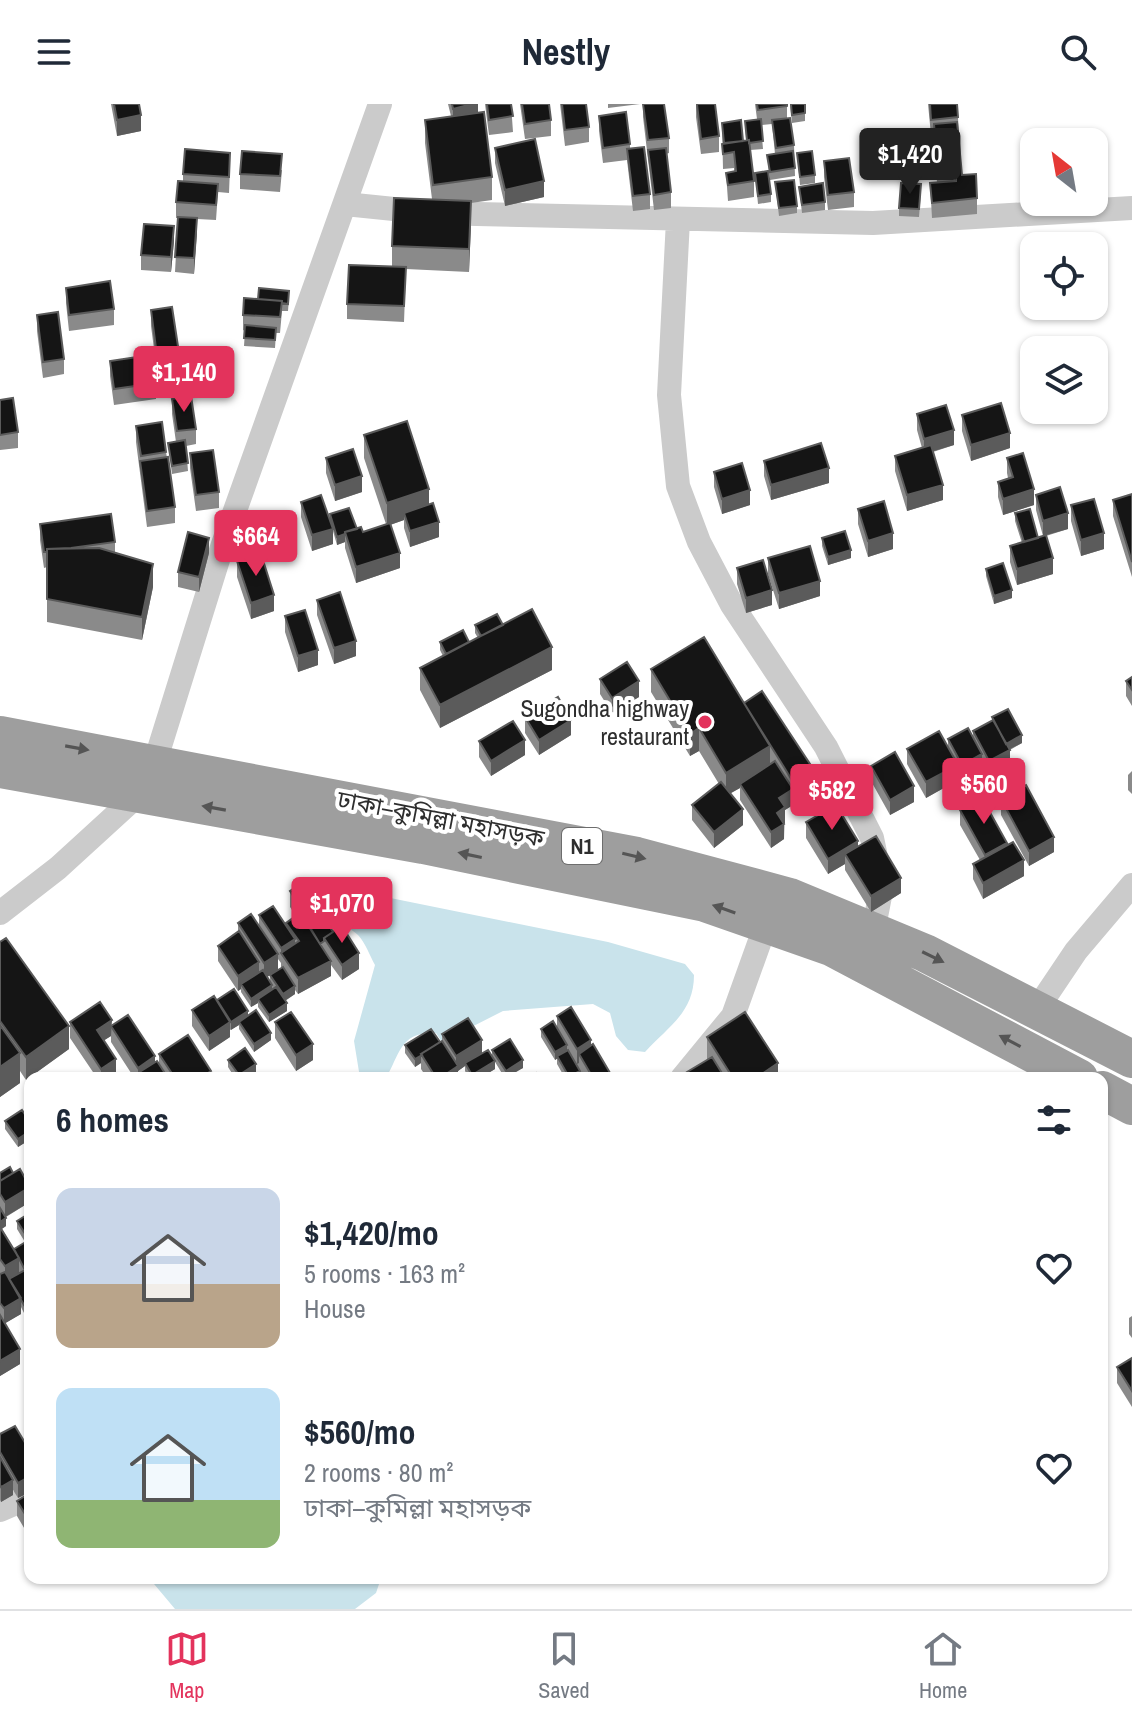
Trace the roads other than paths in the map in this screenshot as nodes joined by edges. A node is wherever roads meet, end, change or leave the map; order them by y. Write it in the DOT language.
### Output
graph roads {
  1 [pos="380,104"];
  2 [pos="345,204"];
  3 [pos="1132,208"];
  4 [pos="678,220"];
  5 [pos="0,735"];
  6 [pos="0,769"];
  7 [pos="147,778"];
  8 [pos="1132,885"];
  9 [pos="0,913"];
  10 [pos="766,924"];
  11 [pos="873,932"];
  12 [pos="1037,1009"];
  13 [pos="1132,1059"];
  14 [pos="687,1072"];
  15 [pos="1068,1072"];
  16 [pos="1108,1093"];
  17 [pos="1132,1106"];
  18 [pos="24,1500"];
  19 [pos="0,1510"];
  1 -- 2 [label="street"];
  2 -- 4 [label="street"];
  2 -- 7 [label="street"];
  3 -- 4 [label="street"];
  4 -- 11 [label="street"];
  5 -- 7 [label="highway, ঢাকা–কুমিল্লা মহাসড়ক / N1, one-way"];
  6 -- 7 [label="highway, ঢাকা–কুমিল্লা মহাসড়ক / N1"];
  7 -- 9 [label="street"];
  10 -- 7 [label="highway, ঢাকা–কুমিল্লা মহাসড়ক / N1, one-way"];
  7 -- 11 [label="highway, ঢাকা–কুমিল্লা মহাসড়ক / N1, one-way"];
  8 -- 12 [label="street"];
  10 -- 14 [label="street"];
  15 -- 10 [label="highway, ঢাকা–কুমিল্লা মহাসড়ক / N1, one-way"];
  11 -- 12 [label="highway, ঢাকা–কুমিল্লা মহাসড়ক / N1, one-way"];
  12 -- 13 [label="highway, ঢাকা–কুমিল্লা মহাসড়ক / N1"];
  16 -- 17 [label="highway"];
  18 -- 19 [label="street"];
}
